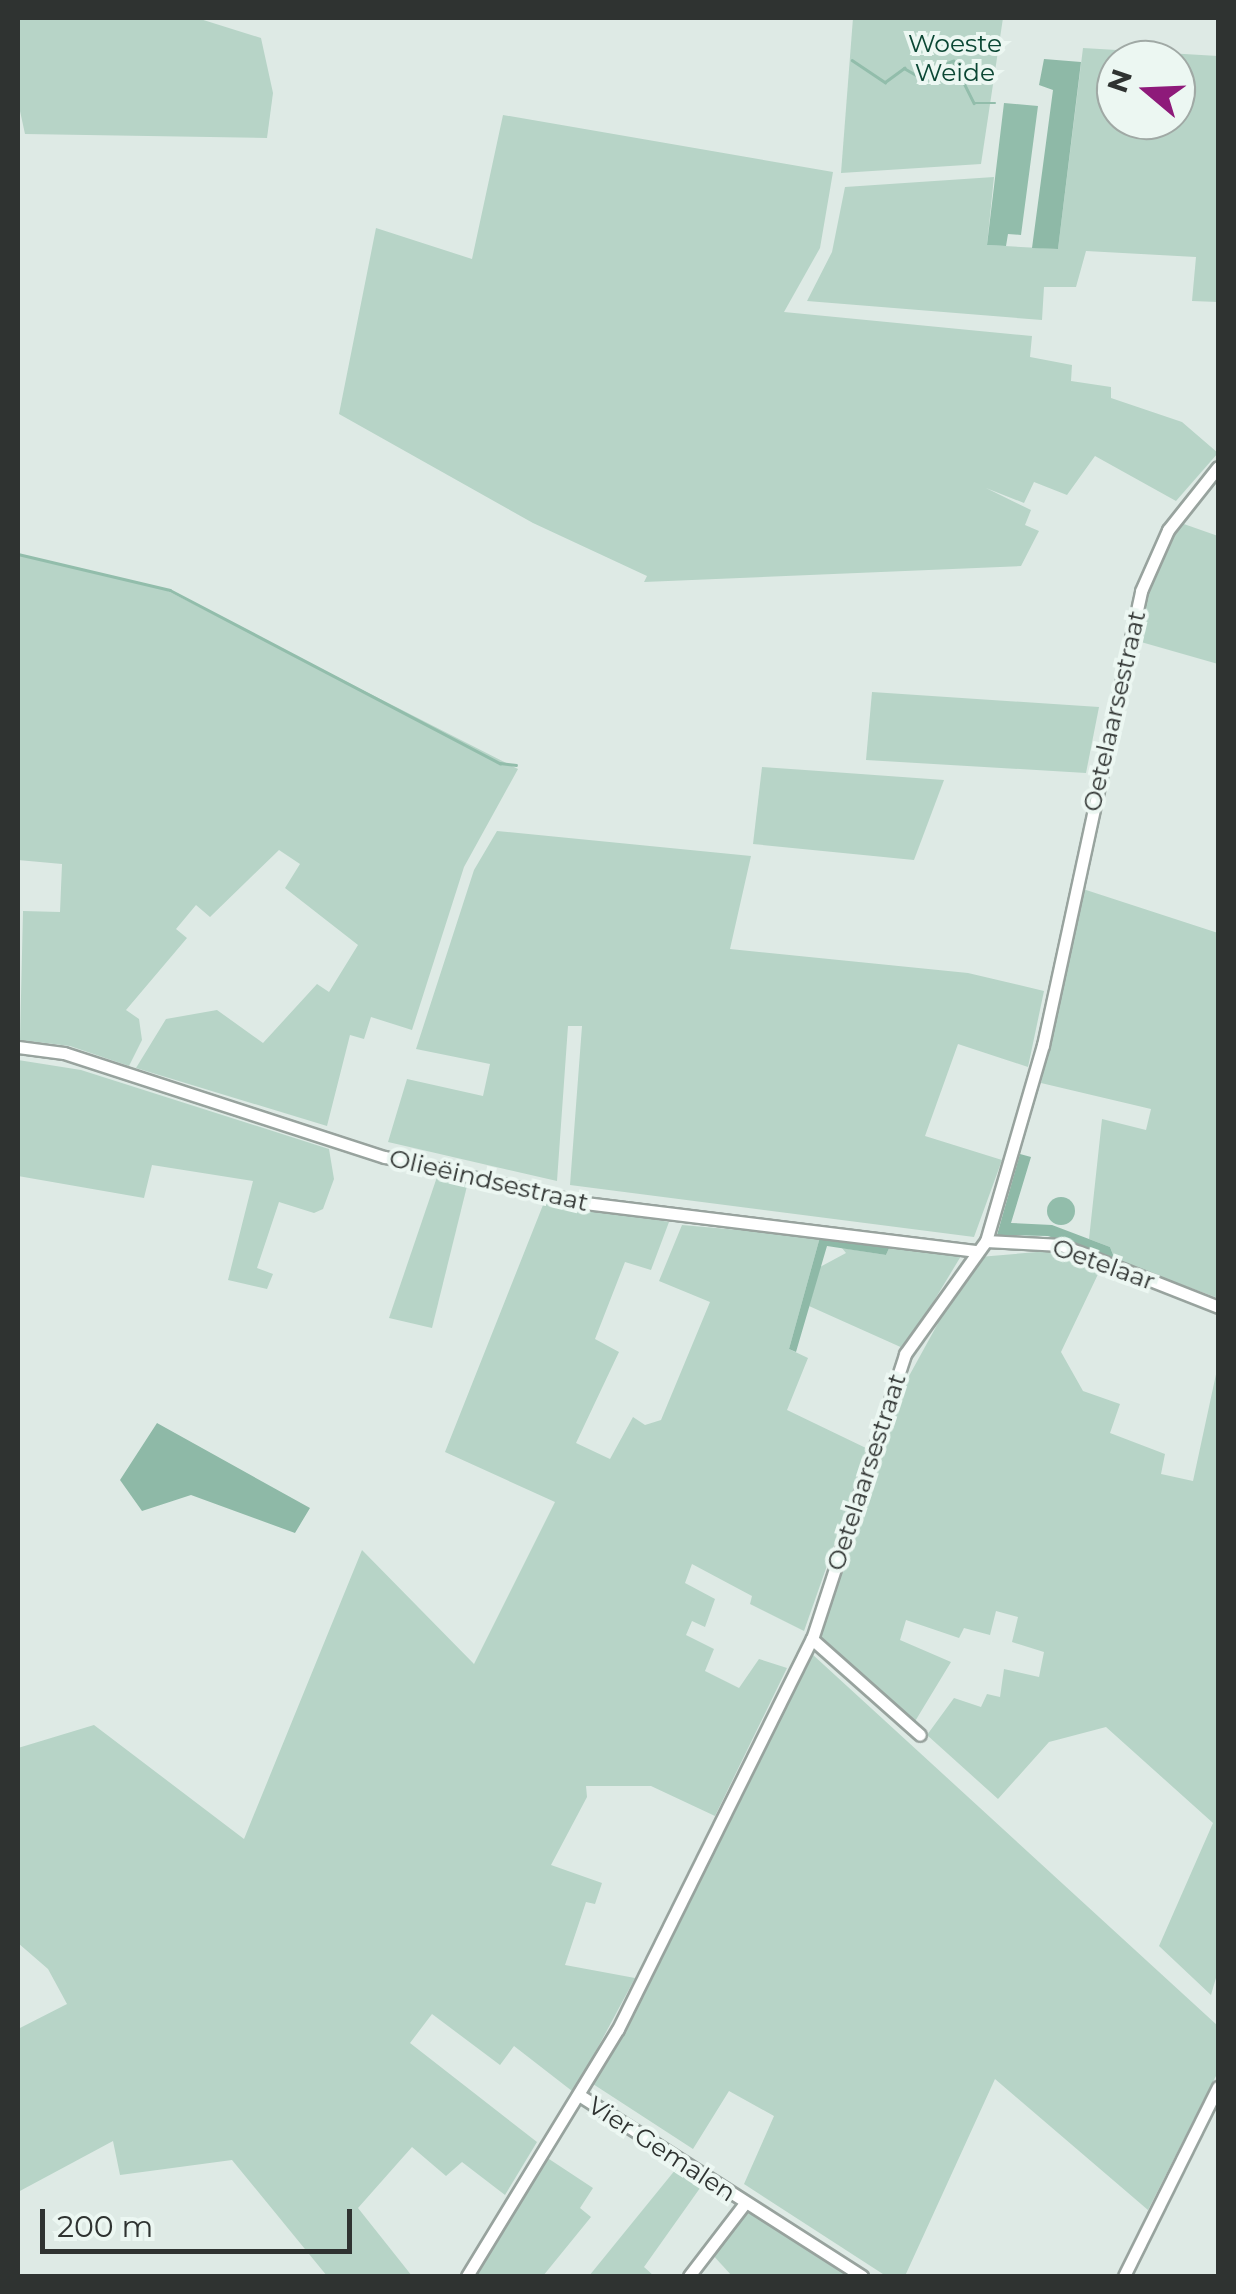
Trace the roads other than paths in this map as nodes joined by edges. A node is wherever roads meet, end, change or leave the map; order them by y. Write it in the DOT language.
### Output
graph roads {
  1 [pos="1218,467"];
  2 [pos="18,1047"];
  3 [pos="986,1242"];
  4 [pos="975,1251"];
  5 [pos="1218,1307"];
  6 [pos="812,1639"];
  7 [pos="920,1735"];
  8 [pos="1218,2087"];
  9 [pos="579,2094"];
  10 [pos="746,2203"];
  11 [pos="467,2276"];
  12 [pos="689,2276"];
  13 [pos="862,2276"];
  14 [pos="1124,2276"];
  1 -- 3 [label="street, Oetelaarsestraat"];
  2 -- 4 [label="street, Olieëindsestraat"];
  3 -- 4 [label="street, Oetelaarsestraat"];
  3 -- 5 [label="street, Oetelaar"];
  4 -- 6 [label="street, Oetelaarsestraat"];
  6 -- 7 [label="street"];
  6 -- 9 [label="street, Oetelaarsestraat"];
  8 -- 14 [label="street"];
  9 -- 10 [label="street, Vier Gemalen"];
  9 -- 11 [label="street, Oetelaarsestraat"];
  10 -- 12 [label="street, Vier Gemalen"];
  10 -- 13 [label="street, Vier Gemalen"];
}
